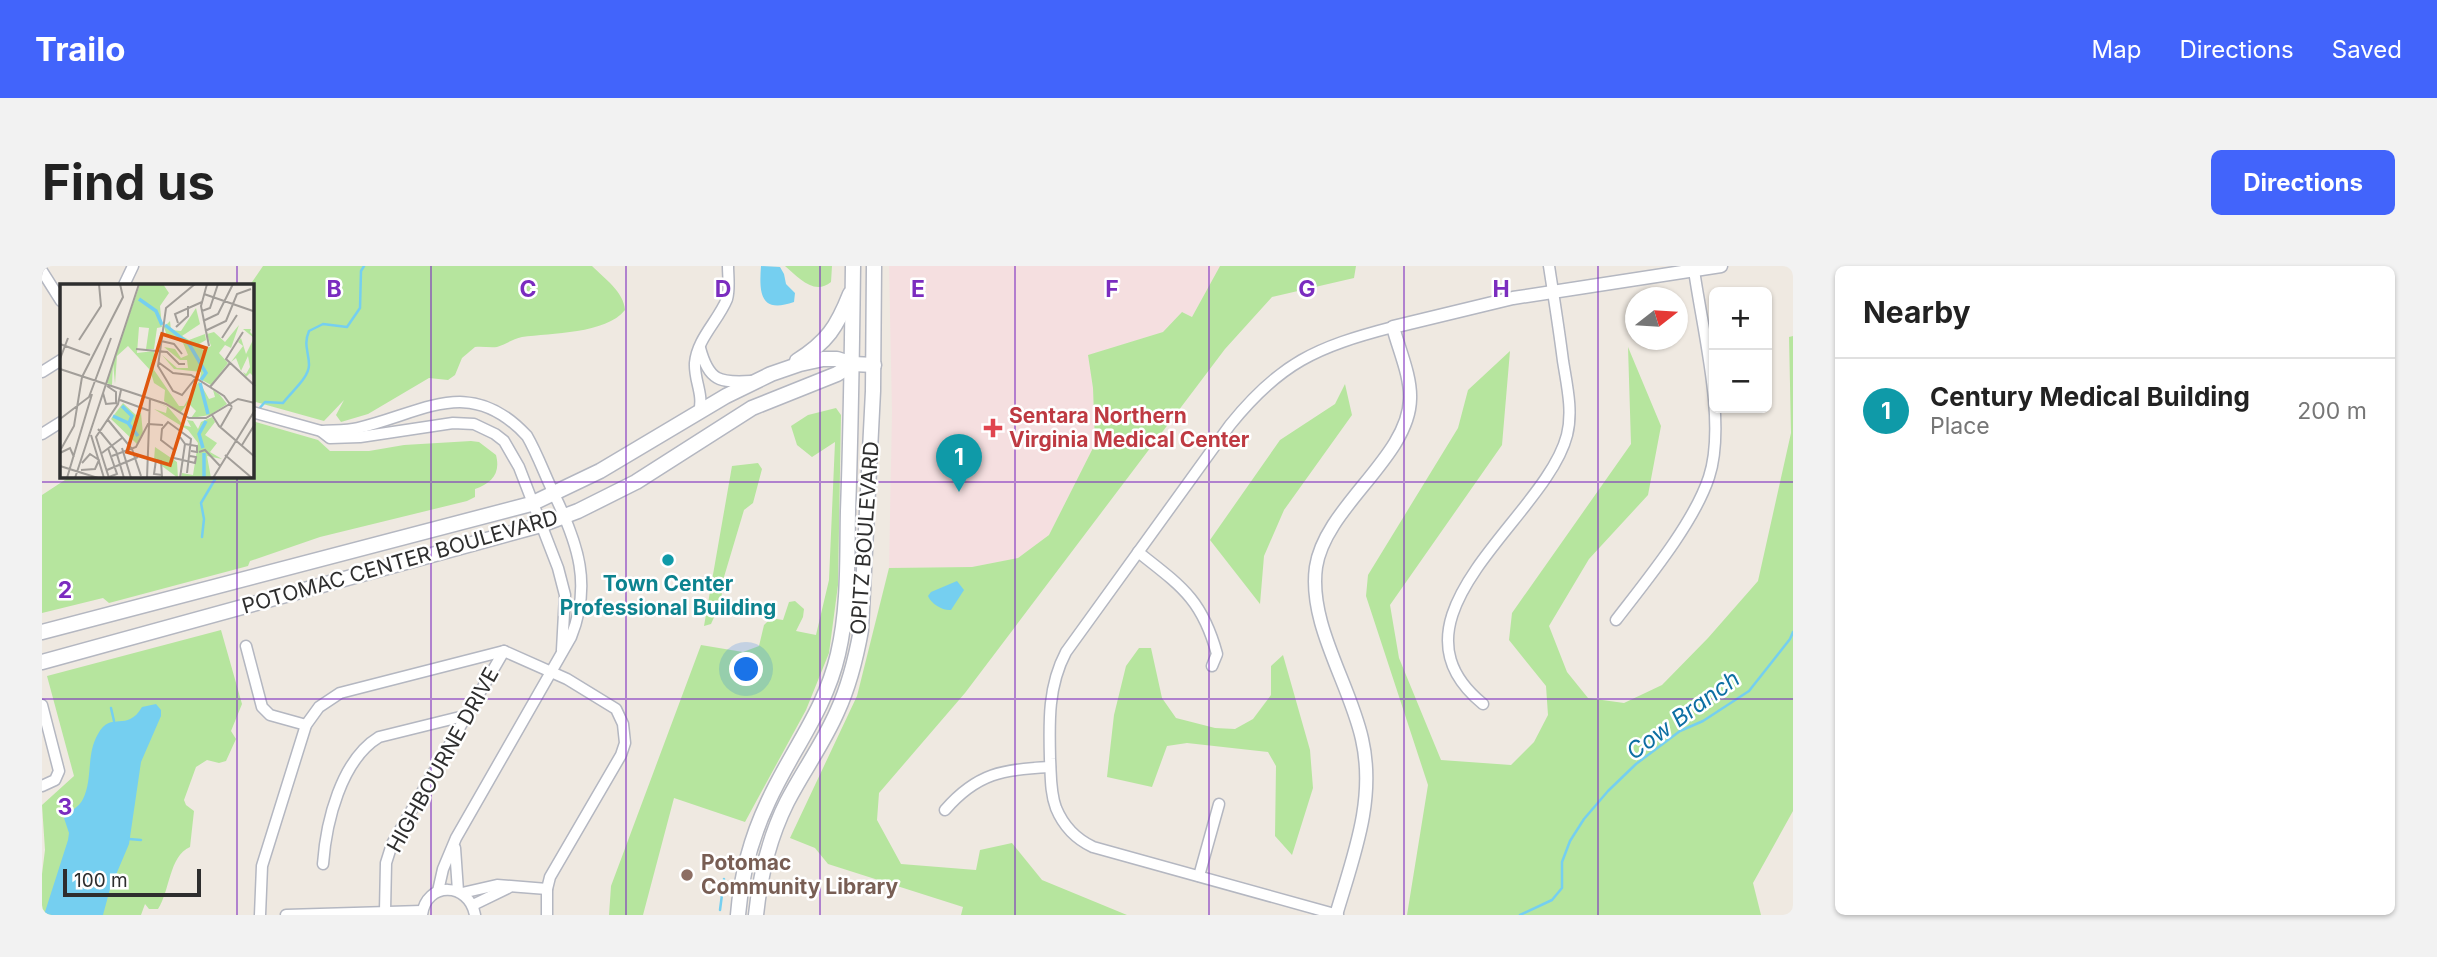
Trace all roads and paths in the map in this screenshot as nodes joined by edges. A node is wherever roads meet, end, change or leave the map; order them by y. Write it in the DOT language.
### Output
graph roads {
  1 [pos="133,266"];
  2 [pos="728,266"];
  3 [pos="853,266"];
  4 [pos="874,266"];
  5 [pos="1549,266"];
  6 [pos="1721,266"];
  7 [pos="1694,270"];
  8 [pos="42,271"];
  9 [pos="124,284"];
  10 [pos="853,286"];
  11 [pos="1553,292"];
  12 [pos="60,299"];
  13 [pos="1392,327"];
  14 [pos="700,348"];
  15 [pos="60,361"];
  16 [pos="853,365"];
  17 [pos="874,365"];
  18 [pos="786,369"];
  19 [pos="42,372"];
  20 [pos="756,380"];
  21 [pos="699,412"];
  22 [pos="254,413"];
  23 [pos="60,423"];
  24 [pos="321,431"];
  25 [pos="42,434"];
  26 [pos="554,495"];
  27 [pos="531,504"];
  28 [pos="565,516"];
  29 [pos="541,525"];
  30 [pos="1138,552"];
  31 [pos="1616,620"];
  32 [pos="42,632"];
  33 [pos="246,646"];
  34 [pos="562,650"];
  35 [pos="504,652"];
  36 [pos="42,662"];
  37 [pos="1212,666"];
  38 [pos="552,671"];
  39 [pos="1483,704"];
  40 [pos="42,705"];
  41 [pos="468,715"];
  42 [pos="306,725"];
  43 [pos="1051,767"];
  44 [pos="42,786"];
  45 [pos="1219,804"];
  46 [pos="945,810"];
  47 [pos="456,838"];
  48 [pos="323,864"];
  49 [pos="1199,876"];
  50 [pos="510,887"];
  51 [pos="547,889"];
  52 [pos="438,891"];
  53 [pos="460,892"];
  54 [pos="474,910"];
  55 [pos="385,911"];
  56 [pos="422,913"];
  57 [pos="260,915"];
  58 [pos="286,915"];
  59 [pos="547,915"];
  60 [pos="738,915"];
  61 [pos="756,915"];
  62 [pos="1337,915"];
  1 -- 9 [label="street"];
  2 -- 14 [label="street"];
  3 -- 10 [label="main road, OPITZ BOULEVARD"];
  4 -- 17 [label="main road, OPITZ BOULEVARD"];
  5 -- 11 [label="street"];
  6 -- 7 [label="street"];
  7 -- 11 [label="street"];
  7 -- 31 [label="street"];
  8 -- 12 [label="street"];
  10 -- 16 [label="main road, OPITZ BOULEVARD"];
  10 -- 18 [label="main road"];
  11 -- 13 [label="street"];
  11 -- 39 [label="street"];
  13 -- 30 [label="street"];
  13 -- 62 [label="street"];
  14 -- 20 [label="street"];
  14 -- 21 [label="street"];
  15 -- 19 [label="street"];
  16 -- 17 [label="main road, POTOMAC CENTER BOULEVARD"];
  16 -- 18 [label="main road, POTOMAC CENTER BOULEVARD"];
  16 -- 28 [label="main road, POTOMAC CENTER BOULEVARD"];
  16 -- 60 [label="main road, OPITZ BOULEVARD"];
  17 -- 61 [label="main road, OPITZ BOULEVARD"];
  18 -- 20 [label="main road, POTOMAC CENTER BOULEVARD"];
  20 -- 21 [label="main road, POTOMAC CENTER BOULEVARD"];
  21 -- 26 [label="main road, POTOMAC CENTER BOULEVARD"];
  22 -- 24 [label="street"];
  23 -- 25 [label="street"];
  24 -- 26 [label="street"];
  24 -- 27 [label="street"];
  26 -- 27 [label="main road, POTOMAC CENTER BOULEVARD"];
  26 -- 28 [label="street"];
  27 -- 29 [label="street"];
  27 -- 32 [label="main road, POTOMAC CENTER BOULEVARD"];
  28 -- 29 [label="main road, POTOMAC CENTER BOULEVARD"];
  28 -- 34 [label="street"];
  29 -- 34 [label="street"];
  29 -- 36 [label="main road, POTOMAC CENTER BOULEVARD"];
  30 -- 37 [label="street"];
  30 -- 43 [label="street"];
  33 -- 42 [label="street"];
  34 -- 38 [label="street"];
  35 -- 38 [label="street"];
  35 -- 41 [label="street, HIGHBOURNE DRIVE"];
  35 -- 42 [label="street"];
  38 -- 47 [label="street"];
  38 -- 51 [label="street"];
  40 -- 44 [label="street"];
  41 -- 48 [label="street"];
  41 -- 55 [label="street, HIGHBOURNE DRIVE"];
  42 -- 57 [label="street"];
  43 -- 46 [label="street"];
  43 -- 49 [label="street"];
  45 -- 49 [label="street"];
  47 -- 52 [label="street"];
  47 -- 53 [label="street"];
  49 -- 62 [label="street"];
  50 -- 51 [label="street"];
  50 -- 53 [label="street"];
  50 -- 54 [label="street"];
  51 -- 59 [label="street"];
  52 -- 53 [label="street"];
  52 -- 56 [label="street"];
  53 -- 54 [label="street"];
  55 -- 56 [label="street"];
  55 -- 58 [label="street"];
}
